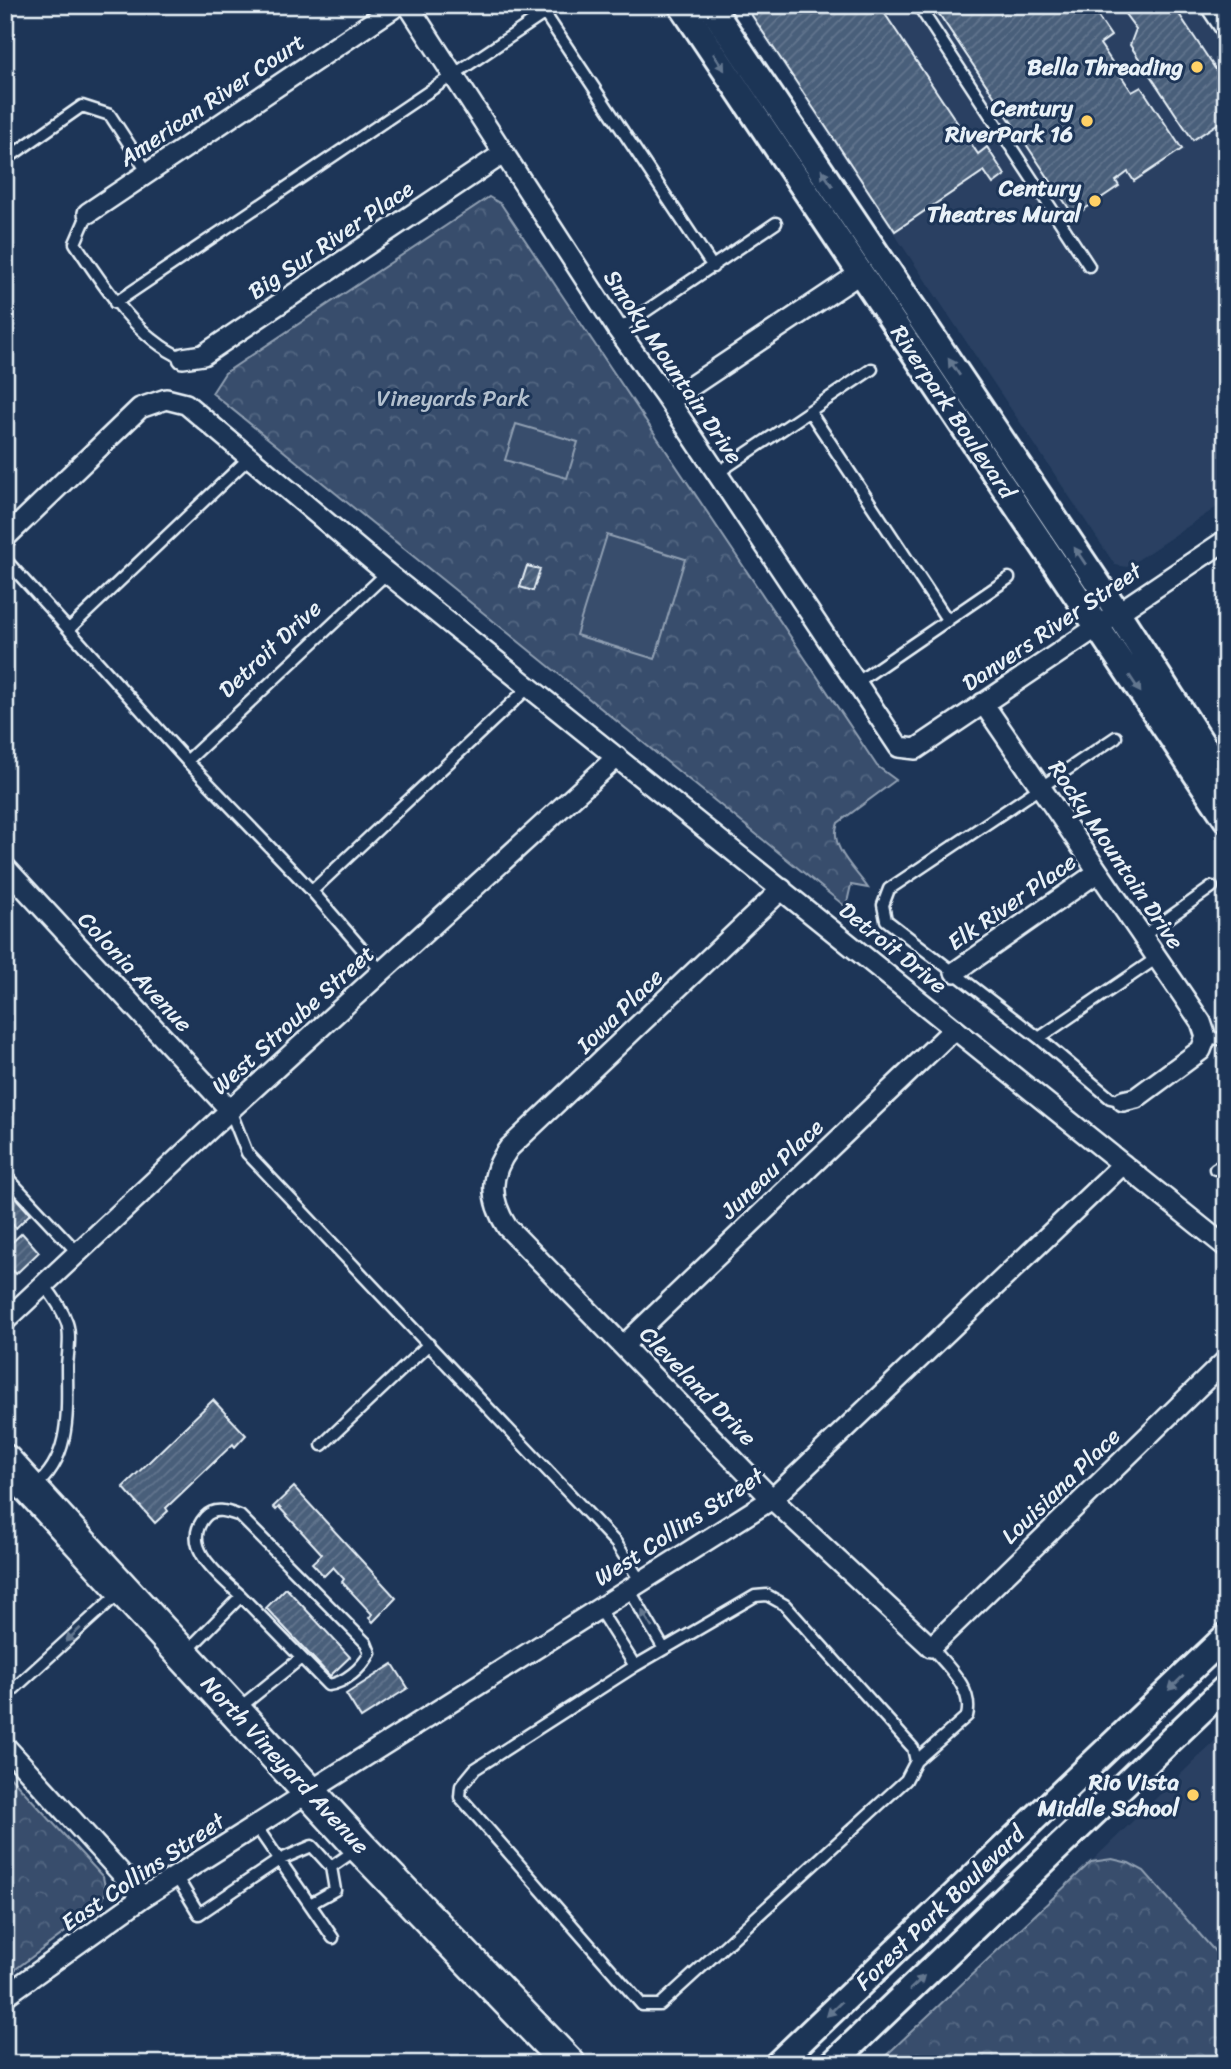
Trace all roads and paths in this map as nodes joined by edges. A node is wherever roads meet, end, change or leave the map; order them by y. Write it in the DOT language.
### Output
graph roads {
  1 [pos="398,5"];
  2 [pos="408,5"];
  3 [pos="557,5"];
  4 [pos="681,5"];
  5 [pos="710,5"];
  6 [pos="918,5"];
  7 [pos="1210,5"];
  8 [pos="545,14"];
  9 [pos="1226,29"];
  10 [pos="452,77"];
  11 [pos="504,153"];
  12 [pos="5,160"];
  13 [pos="148,173"];
  14 [pos="88,213"];
  15 [pos="776,223"];
  16 [pos="1089,266"];
  17 [pos="713,267"];
  18 [pos="859,274"];
  19 [pos="115,303"];
  20 [pos="618,330"];
  21 [pos="183,358"];
  22 [pos="872,369"];
  23 [pos="669,401"];
  24 [pos="810,412"];
  25 [pos="249,458"];
  26 [pos="715,475"];
  27 [pos="5,538"];
  28 [pos="1226,540"];
  29 [pos="5,559"];
  30 [pos="387,573"];
  31 [pos="1009,578"];
  32 [pos="1118,613"];
  33 [pos="948,621"];
  34 [pos="1097,627"];
  35 [pos="69,629"];
  36 [pos="856,683"];
  37 [pos="531,685"];
  38 [pos="983,703"];
  39 [pos="1116,737"];
  40 [pos="904,750"];
  41 [pos="617,757"];
  42 [pos="187,761"];
  43 [pos="1226,780"];
  44 [pos="1039,787"];
  45 [pos="1226,819"];
  46 [pos="5,867"];
  47 [pos="1098,872"];
  48 [pos="1212,887"];
  49 [pos="782,890"];
  50 [pos="312,891"];
  51 [pos="1142,937"];
  52 [pos="1157,958"];
  53 [pos="382,972"];
  54 [pos="955,972"];
  55 [pos="954,1030"];
  56 [pos="1039,1038"];
  57 [pos="1216,1039"];
  58 [pos="1123,1101"];
  59 [pos="230,1110"];
  60 [pos="1226,1162"];
  61 [pos="1123,1164"];
  62 [pos="1215,1169"];
  63 [pos="496,1170"];
  64 [pos="5,1175"];
  65 [pos="1226,1247"];
  66 [pos="79,1254"];
  67 [pos="44,1285"];
  68 [pos="5,1321"];
  69 [pos="429,1344"];
  70 [pos="624,1345"];
  71 [pos="1226,1360"];
  72 [pos="322,1445"];
  73 [pos="5,1461"];
  74 [pos="31,1490"];
  75 [pos="772,1499"];
  76 [pos="635,1586"];
  77 [pos="123,1589"];
  78 [pos="241,1596"];
  79 [pos="599,1609"];
  80 [pos="1226,1636"];
  81 [pos="931,1647"];
  82 [pos="664,1649"];
  83 [pos="183,1655"];
  84 [pos="301,1658"];
  85 [pos="635,1666"];
  86 [pos="1226,1686"];
  87 [pos="5,1698"];
  88 [pos="236,1710"];
  89 [pos="5,1746"];
  90 [pos="916,1761"];
  91 [pos="311,1791"];
  92 [pos="256,1826"];
  93 [pos="360,1847"];
  94 [pos="279,1860"];
  95 [pos="331,1867"];
  96 [pos="176,1876"];
  97 [pos="143,1897"];
  98 [pos="310,1904"];
  99 [pos="334,1938"];
  100 [pos="5,1996"];
  101 [pos="569,2064"];
  102 [pos="777,2064"];
  103 [pos="832,2064"];
  1 -- 13 [label="street, American River Court"];
  2 -- 10 [label="street, Smoky Mountain Drive"];
  3 -- 8 [label="lane"];
  4 -- 18 [label="street, Riverpark Boulevard, one-way"];
  32 -- 5 [label="street, Riverpark Boulevard, one-way"];
  6 -- 16 [label="lane"];
  7 -- 9 [label="street"];
  8 -- 10 [label="lane"];
  8 -- 17 [label="lane"];
  10 -- 11 [label="street, Smoky Mountain Drive"];
  10 -- 19 [label="lane"];
  11 -- 20 [label="street, Smoky Mountain Drive"];
  11 -- 21 [label="street, Big Sur River Place"];
  12 -- 13 [label="lane"];
  13 -- 14 [label="street, American River Court"];
  14 -- 19 [label="lane"];
  15 -- 17 [label="lane"];
  17 -- 20 [label="lane"];
  18 -- 23 [label="street"];
  18 -- 34 [label="street, Riverpark Boulevard"];
  19 -- 21 [label="lane"];
  20 -- 23 [label="street, Smoky Mountain Drive"];
  22 -- 24 [label="lane"];
  23 -- 26 [label="street, Smoky Mountain Drive"];
  24 -- 26 [label="lane"];
  24 -- 33 [label="lane"];
  25 -- 27 [label="street, Detroit Drive"];
  25 -- 30 [label="street, Detroit Drive"];
  25 -- 35 [label="lane"];
  26 -- 36 [label="street, Smoky Mountain Drive"];
  28 -- 32 [label="street, Danvers River Street"];
  29 -- 35 [label="lane"];
  30 -- 37 [label="street, Detroit Drive"];
  30 -- 42 [label="lane, Detroit Drive"];
  31 -- 33 [label="lane"];
  32 -- 34 [label="street, Danvers River Street"];
  32 -- 43 [label="street, Riverpark Boulevard"];
  33 -- 36 [label="lane"];
  34 -- 38 [label="street, Danvers River Street"];
  34 -- 45 [label="street, Riverpark Boulevard, one-way"];
  35 -- 42 [label="lane"];
  36 -- 40 [label="street, Smoky Mountain Drive"];
  37 -- 41 [label="street, Detroit Drive"];
  37 -- 50 [label="lane"];
  38 -- 40 [label="street, Danvers River Street"];
  38 -- 44 [label="street, Rocky Mountain Drive"];
  39 -- 44 [label="lane"];
  41 -- 49 [label="street, Detroit Drive"];
  41 -- 53 [label="street, West Stroube Street"];
  42 -- 50 [label="lane"];
  44 -- 47 [label="street, Rocky Mountain Drive"];
  44 -- 54 [label="lane"];
  46 -- 59 [label="street, Colonia Avenue"];
  47 -- 51 [label="street, Rocky Mountain Drive"];
  47 -- 54 [label="street, Elk River Place"];
  48 -- 51 [label="lane"];
  49 -- 55 [label="street, Detroit Drive"];
  49 -- 63 [label="street, Iowa Place"];
  50 -- 53 [label="lane"];
  51 -- 52 [label="street, Rocky Mountain Drive"];
  52 -- 56 [label="lane"];
  52 -- 57 [label="street, Rocky Mountain Drive"];
  53 -- 59 [label="street, West Stroube Street"];
  54 -- 56 [label="lane"];
  55 -- 61 [label="street, Detroit Drive"];
  55 -- 70 [label="street, Juneau Place"];
  56 -- 58 [label="lane"];
  57 -- 58 [label="street"];
  59 -- 66 [label="street, West Stroube Street"];
  59 -- 69 [label="lane"];
  60 -- 62 [label="lane"];
  61 -- 65 [label="street, Detroit Drive"];
  61 -- 75 [label="street, West Collins Street"];
  63 -- 70 [label="street, Cleveland Drive"];
  64 -- 66 [label="lane"];
  66 -- 67 [label="street, West Stroube Street"];
  67 -- 68 [label="street, West Stroube Street"];
  67 -- 74 [label="lane"];
  69 -- 72 [label="lane"];
  69 -- 76 [label="lane"];
  70 -- 75 [label="street, Cleveland Drive"];
  71 -- 81 [label="street, Louisiana Place"];
  73 -- 74 [label="main road, North Vineyard Avenue"];
  74 -- 77 [label="main road, North Vineyard Avenue"];
  75 -- 76 [label="street, West Collins Street"];
  75 -- 81 [label="street, Cleveland Drive"];
  76 -- 79 [label="street, West Collins Street"];
  82 -- 76 [label="lane, one-way"];
  77 -- 83 [label="main road, North Vineyard Avenue"];
  77 -- 87 [label="lane, one-way"];
  78 -- 83 [label="lane"];
  78 -- 84 [label="lane"];
  78 -- 84 [label="lane"];
  79 -- 85 [label="lane"];
  79 -- 91 [label="street, West Collins Street"];
  80 -- 102 [label="street, Forest Park Boulevard, one-way"];
  81 -- 90 [label="lane"];
  82 -- 85 [label="lane"];
  82 -- 90 [label="lane"];
  83 -- 88 [label="main road, North Vineyard Avenue"];
  84 -- 88 [label="lane"];
  85 -- 90 [label="lane"];
  103 -- 86 [label="street, Forest Park Boulevard, one-way"];
  88 -- 91 [label="main road, North Vineyard Avenue"];
  89 -- 97 [label="street"];
  91 -- 92 [label="street, East Collins Street"];
  91 -- 93 [label="main road, North Vineyard Avenue"];
  92 -- 94 [label="lane"];
  92 -- 96 [label="street, East Collins Street"];
  93 -- 95 [label="lane"];
  93 -- 101 [label="main road, North Vineyard Avenue"];
  94 -- 95 [label="lane"];
  94 -- 96 [label="lane"];
  94 -- 98 [label="lane"];
  95 -- 98 [label="lane"];
  96 -- 97 [label="street, East Collins Street"];
  97 -- 100 [label="street, East Collins Street"];
  98 -- 99 [label="lane"];
}
